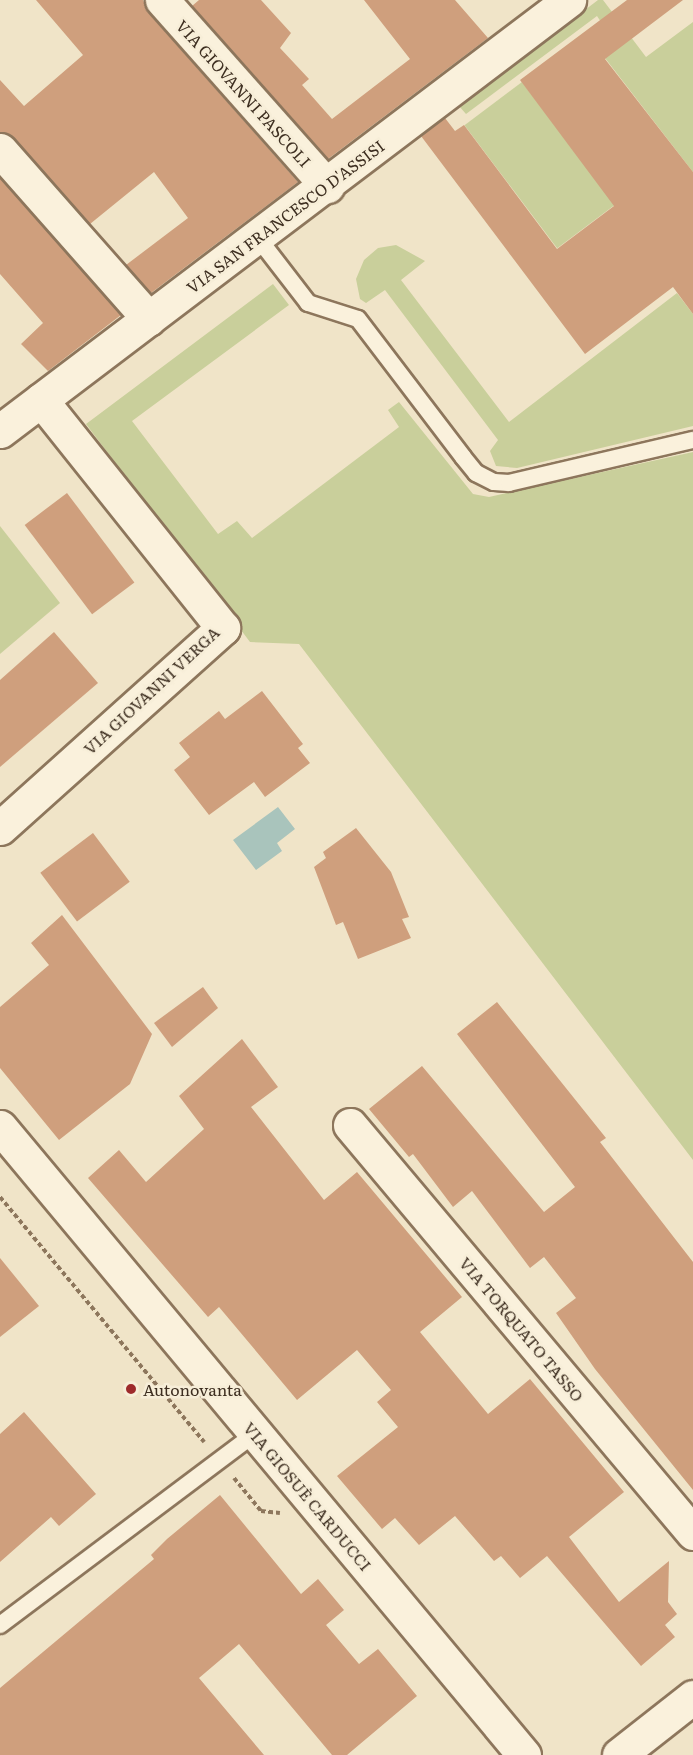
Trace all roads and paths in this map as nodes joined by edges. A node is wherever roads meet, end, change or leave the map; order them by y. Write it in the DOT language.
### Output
graph roads {
  1 [pos="162,0"];
  2 [pos="569,0"];
  3 [pos="0,150"];
  4 [pos="327,186"];
  5 [pos="258,238"];
  6 [pos="149,319"];
  7 [pos="41,400"];
  8 [pos="0,431"];
  9 [pos="693,440"];
  10 [pos="0,828"];
  11 [pos="350,1125"];
  12 [pos="0,1127"];
  13 [pos="0,1197"];
  14 [pos="256,1433"];
  15 [pos="219,1461"];
  16 [pos="289,1514"];
  17 [pos="693,1533"];
  18 [pos="0,1625"];
  19 [pos="693,1697"];
  20 [pos="524,1755"];
  21 [pos="619,1755"];
  1 -- 4 [label="street, VIA GIOVANNI PASCOLI"];
  2 -- 4 [label="street, VIA SAN FRANCESCO D'ASSISI"];
  3 -- 6 [label="street"];
  4 -- 5 [label="street, VIA SAN FRANCESCO D'ASSISI"];
  5 -- 6 [label="street, VIA SAN FRANCESCO D'ASSISI"];
  5 -- 9 [label="lane"];
  6 -- 7 [label="street, VIA SAN FRANCESCO D'ASSISI"];
  7 -- 8 [label="street, VIA SAN FRANCESCO D'ASSISI"];
  7 -- 10 [label="street, VIA GIOVANNI VERGA"];
  11 -- 17 [label="street, VIA TORQUATO TASSO"];
  12 -- 14 [label="street, VIA GIOSUÈ CARDUCCI"];
  13 -- 15 [label="path"];
  14 -- 15 [label="lane"];
  14 -- 20 [label="street, VIA GIOSUÈ CARDUCCI"];
  15 -- 16 [label="path"];
  15 -- 18 [label="lane"];
  19 -- 21 [label="street"];
}
